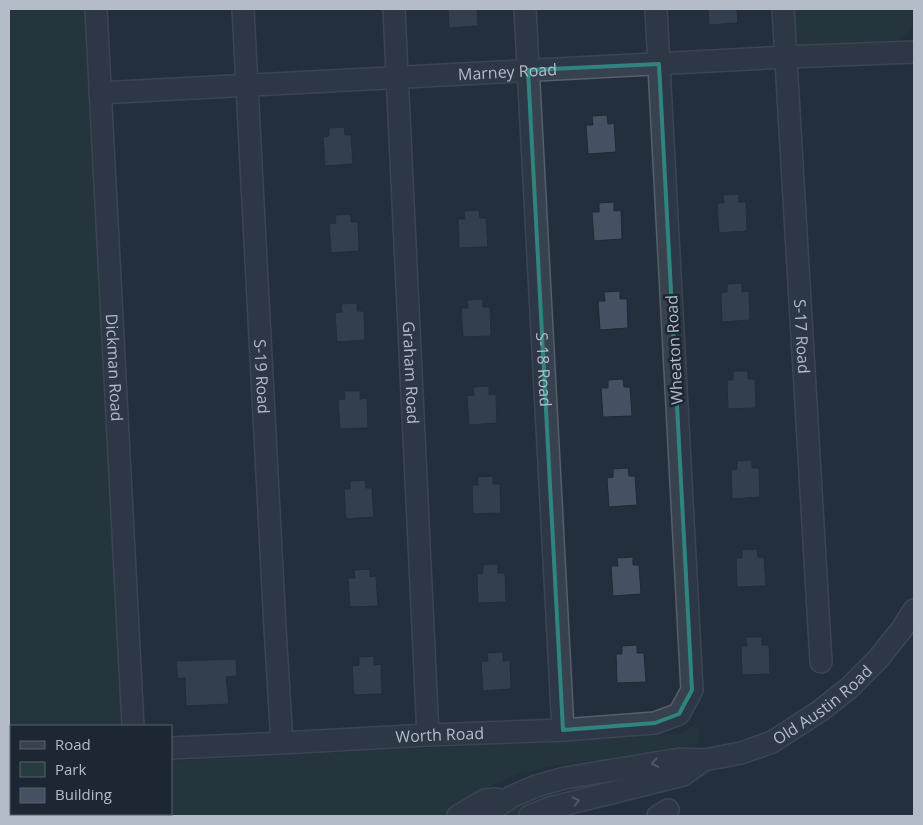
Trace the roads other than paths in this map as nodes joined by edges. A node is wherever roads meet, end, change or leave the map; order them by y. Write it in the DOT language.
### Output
graph roads {
  1 [pos="96,9"];
  2 [pos="243,9"];
  3 [pos="394,9"];
  4 [pos="525,9"];
  5 [pos="656,9"];
  6 [pos="783,9"];
  7 [pos="914,52"];
  8 [pos="786,57"];
  9 [pos="659,64"];
  10 [pos="528,70"];
  11 [pos="398,78"];
  12 [pos="247,86"];
  13 [pos="100,93"];
  14 [pos="914,610"];
  15 [pos="821,662"];
  16 [pos="692,690"];
  17 [pos="133,725"];
  18 [pos="563,730"];
  19 [pos="428,735"];
  20 [pos="282,743"];
  21 [pos="172,748"];
  22 [pos="704,760"];
  23 [pos="511,797"];
  24 [pos="458,816"];
  25 [pos="483,816"];
  26 [pos="530,816"];
  1 -- 13 [label="street, Dickman Road"];
  2 -- 12 [label="street, S-19 Road"];
  3 -- 11 [label="street, Graham Road"];
  4 -- 10 [label="street, S-18 Road"];
  5 -- 9 [label="street, Wheaton Road"];
  6 -- 8 [label="street, S-17 Road"];
  7 -- 8 [label="street, Marney Road"];
  8 -- 9 [label="street, Marney Road"];
  8 -- 15 [label="street, S-17 Road"];
  9 -- 10 [label="street, Marney Road"];
  9 -- 16 [label="street, Wheaton Road"];
  10 -- 11 [label="street, Marney Road"];
  10 -- 18 [label="street, S-18 Road"];
  11 -- 12 [label="street, Marney Road"];
  11 -- 19 [label="street, Graham Road"];
  12 -- 13 [label="street, Marney Road"];
  12 -- 20 [label="street, S-19 Road"];
  13 -- 17 [label="street, Dickman Road"];
  14 -- 22 [label="street, Old Austin Road"];
  16 -- 18 [label="street, Worth Road"];
  18 -- 19 [label="street, Worth Road"];
  19 -- 20 [label="street, Worth Road"];
  20 -- 21 [label="street, Worth Road"];
  22 -- 23 [label="street, Old Austin Road, one-way"];
  26 -- 22 [label="street, Old Austin Road, one-way"];
  23 -- 24 [label="street"];
  23 -- 25 [label="street"];
}
